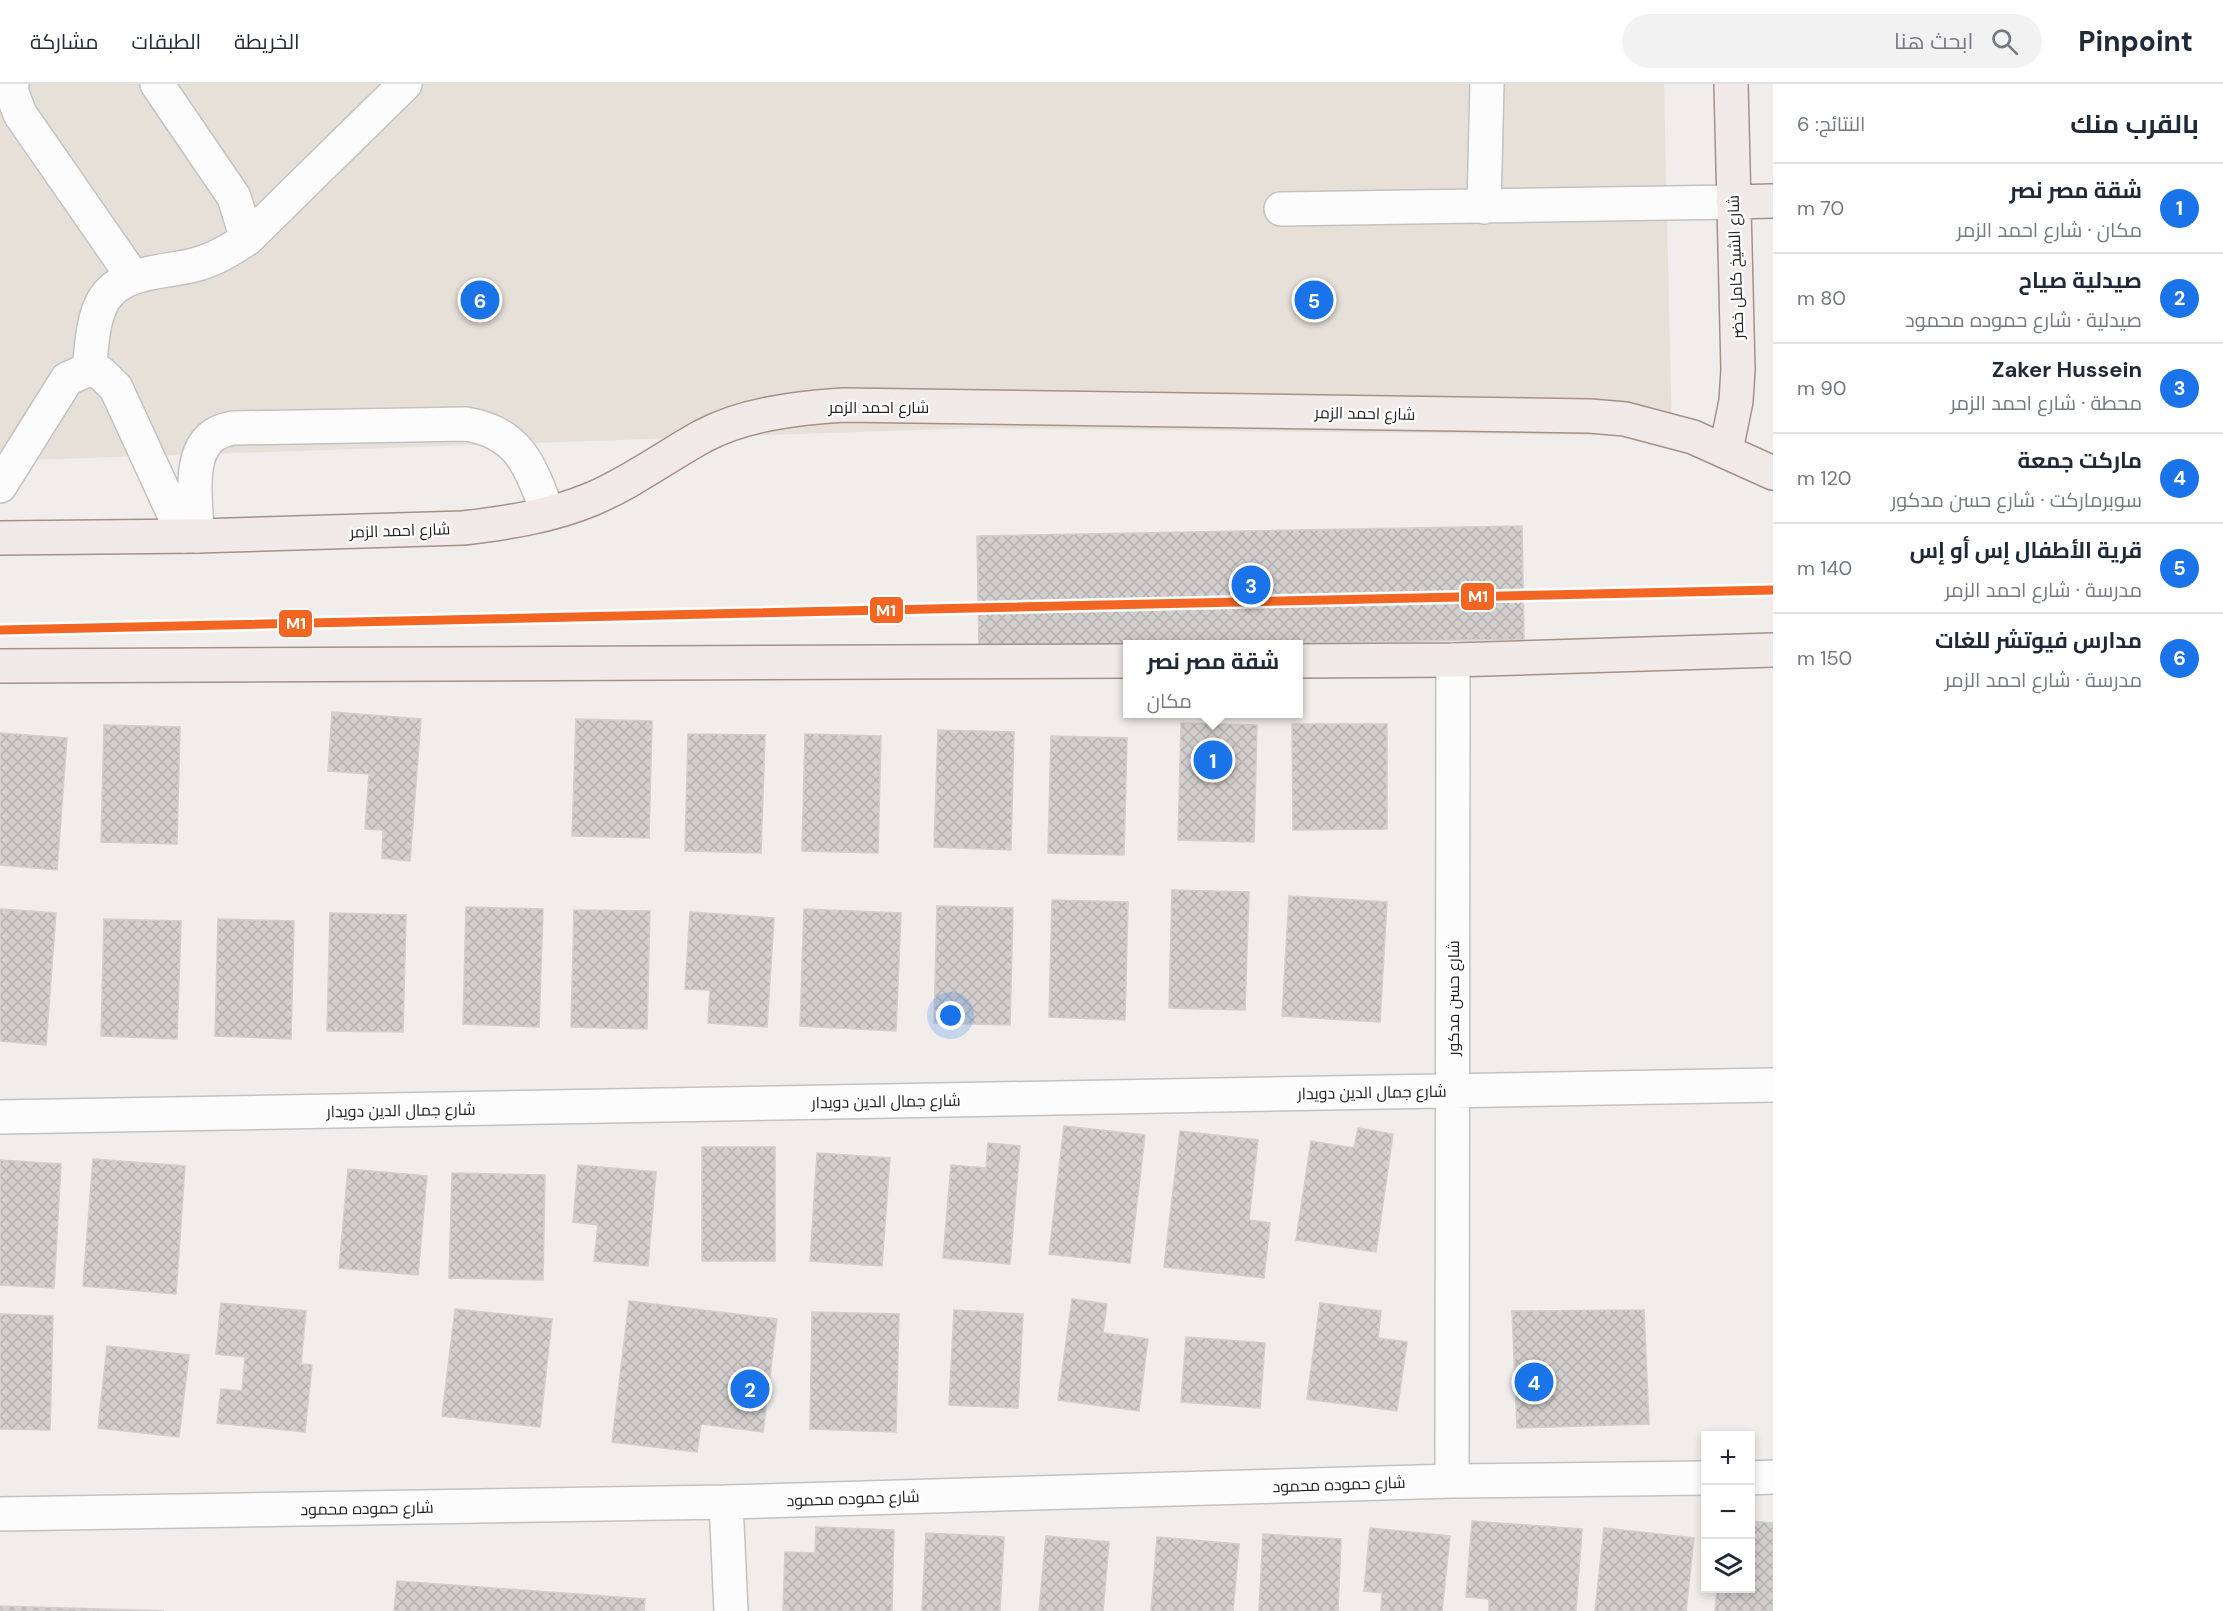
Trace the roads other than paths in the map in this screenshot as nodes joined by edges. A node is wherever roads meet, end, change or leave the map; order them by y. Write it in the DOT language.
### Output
graph roads {
  1 [pos="157,84"];
  2 [pos="405,84"];
  3 [pos="1487,84"];
  4 [pos="1731,84"];
  5 [pos="8,93"];
  6 [pos="1773,201"];
  7 [pos="1733,202"];
  8 [pos="1484,207"];
  9 [pos="1281,209"];
  10 [pos="247,239"];
  11 [pos="134,277"];
  12 [pos="89,369"];
  13 [pos="1726,450"];
  14 [pos="1773,473"];
  15 [pos="0,486"];
  16 [pos="548,513"];
  17 [pos="191,536"];
  18 [pos="0,538"];
  19 [pos="1773,650"];
  20 [pos="1453,660"];
  21 [pos="1123,661"];
  22 [pos="1303,661"];
  23 [pos="0,666"];
  24 [pos="1773,1085"];
  25 [pos="1452,1090"];
  26 [pos="0,1117"];
  27 [pos="1773,1477"];
  28 [pos="1701,1478"];
  29 [pos="1755,1478"];
  30 [pos="1452,1481"];
  31 [pos="726,1502"];
  32 [pos="0,1514"];
  33 [pos="731,1611"];
  1 -- 10 [label="street"];
  2 -- 10 [label="street"];
  3 -- 8 [label="street"];
  4 -- 7 [label="main road, شارع الشيخ كامل خضر"];
  5 -- 11 [label="street"];
  6 -- 7 [label="main road"];
  7 -- 8 [label="street"];
  7 -- 13 [label="main road, شارع الشيخ كامل خضر"];
  8 -- 9 [label="street"];
  10 -- 11 [label="street"];
  11 -- 12 [label="street"];
  12 -- 15 [label="street"];
  12 -- 17 [label="street"];
  13 -- 14 [label="main road, شارع احمد الزمر"];
  13 -- 16 [label="main road, شارع احمد الزمر"];
  16 -- 17 [label="main road, شارع احمد الزمر"];
  16 -- 17 [label="street"];
  17 -- 18 [label="main road, شارع احمد الزمر"];
  19 -- 20 [label="main road"];
  20 -- 22 [label="main road"];
  20 -- 25 [label="street, شارع حسن مدكور"];
  21 -- 23 [label="main road"];
  24 -- 25 [label="street, شارع جمال الدين دويدار"];
  25 -- 26 [label="street, شارع جمال الدين دويدار"];
  25 -- 30 [label="street, شارع حسن مدكور"];
  27 -- 29 [label="street"];
  28 -- 30 [label="street, شارع حموده محمود"];
  30 -- 31 [label="street, شارع حموده محمود"];
  31 -- 32 [label="street, شارع حموده محمود"];
  31 -- 33 [label="street"];
}
